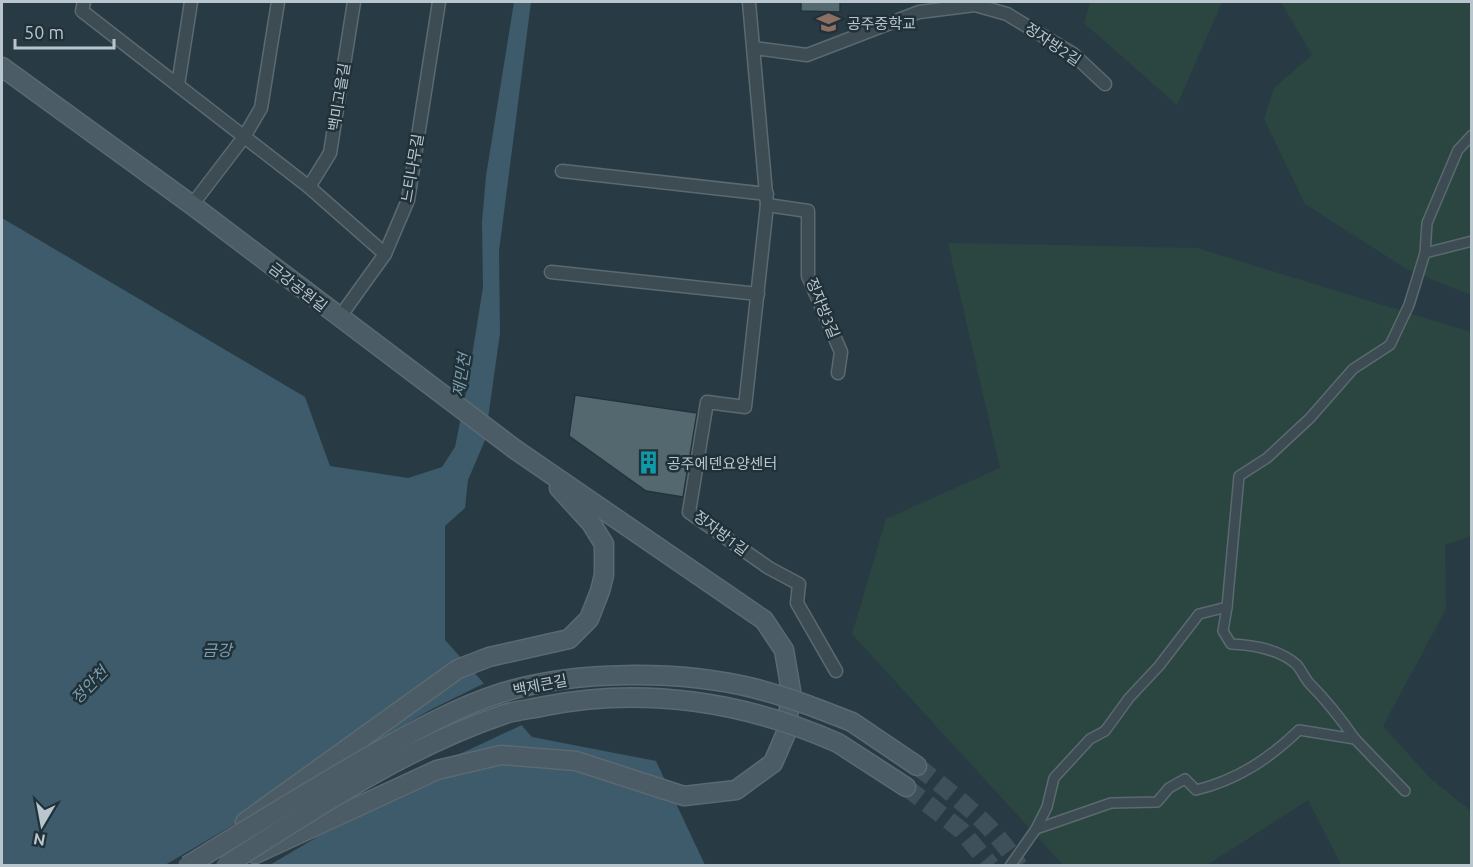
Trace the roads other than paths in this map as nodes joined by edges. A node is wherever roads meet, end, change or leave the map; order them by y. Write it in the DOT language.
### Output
graph roads {
  1 [pos="84,2"];
  2 [pos="191,2"];
  3 [pos="278,2"];
  4 [pos="354,2"];
  5 [pos="439,2"];
  6 [pos="749,2"];
  7 [pos="754,48"];
  8 [pos="2,67"];
  9 [pos="1105,84"];
  10 [pos="178,86"];
  11 [pos="1472,135"];
  12 [pos="244,137"];
  13 [pos="562,171"];
  14 [pos="309,187"];
  15 [pos="767,200"];
  16 [pos="192,205"];
  17 [pos="1472,241"];
  18 [pos="1425,253"];
  19 [pos="385,254"];
  20 [pos="551,272"];
  21 [pos="758,294"];
  22 [pos="339,318"];
  23 [pos="838,373"];
  24 [pos="538,465"];
  25 [pos="1227,607"];
  26 [pos="836,671"];
  27 [pos="1355,739"];
  28 [pos="917,766"];
  29 [pos="906,787"];
  30 [pos="1405,791"];
  31 [pos="1036,829"];
  32 [pos="186,866"];
  33 [pos="225,866"];
  34 [pos="233,866"];
  35 [pos="1010,866"];
  1 -- 10 [label="street"];
  2 -- 10 [label="street"];
  3 -- 12 [label="street"];
  4 -- 14 [label="street, 백미고을길"];
  5 -- 19 [label="street, 느티나무길"];
  6 -- 7 [label="street, 정자방1길"];
  7 -- 9 [label="street, 정자방2길"];
  7 -- 15 [label="street, 정자방1길"];
  8 -- 16 [label="main road, 금강공원길"];
  10 -- 12 [label="street"];
  11 -- 18 [label="street"];
  12 -- 14 [label="street"];
  12 -- 16 [label="street"];
  13 -- 15 [label="street"];
  14 -- 19 [label="street"];
  15 -- 21 [label="street, 정자방1길"];
  15 -- 23 [label="street, 정자방3길"];
  16 -- 22 [label="main road, 금강공원길"];
  17 -- 18 [label="street"];
  18 -- 25 [label="street"];
  19 -- 22 [label="street, 느티나무길"];
  20 -- 21 [label="street"];
  21 -- 26 [label="street, 정자방1길"];
  22 -- 24 [label="main road, 금강공원길"];
  24 -- 32 [label="main road, bridge"];
  24 -- 34 [label="main road"];
  25 -- 27 [label="street"];
  25 -- 31 [label="street"];
  27 -- 30 [label="street"];
  27 -- 31 [label="street"];
  28 -- 32 [label="main road, 백제큰길, bridge"];
  29 -- 33 [label="main road, 백제큰길, bridge"];
  31 -- 35 [label="street"];
}
